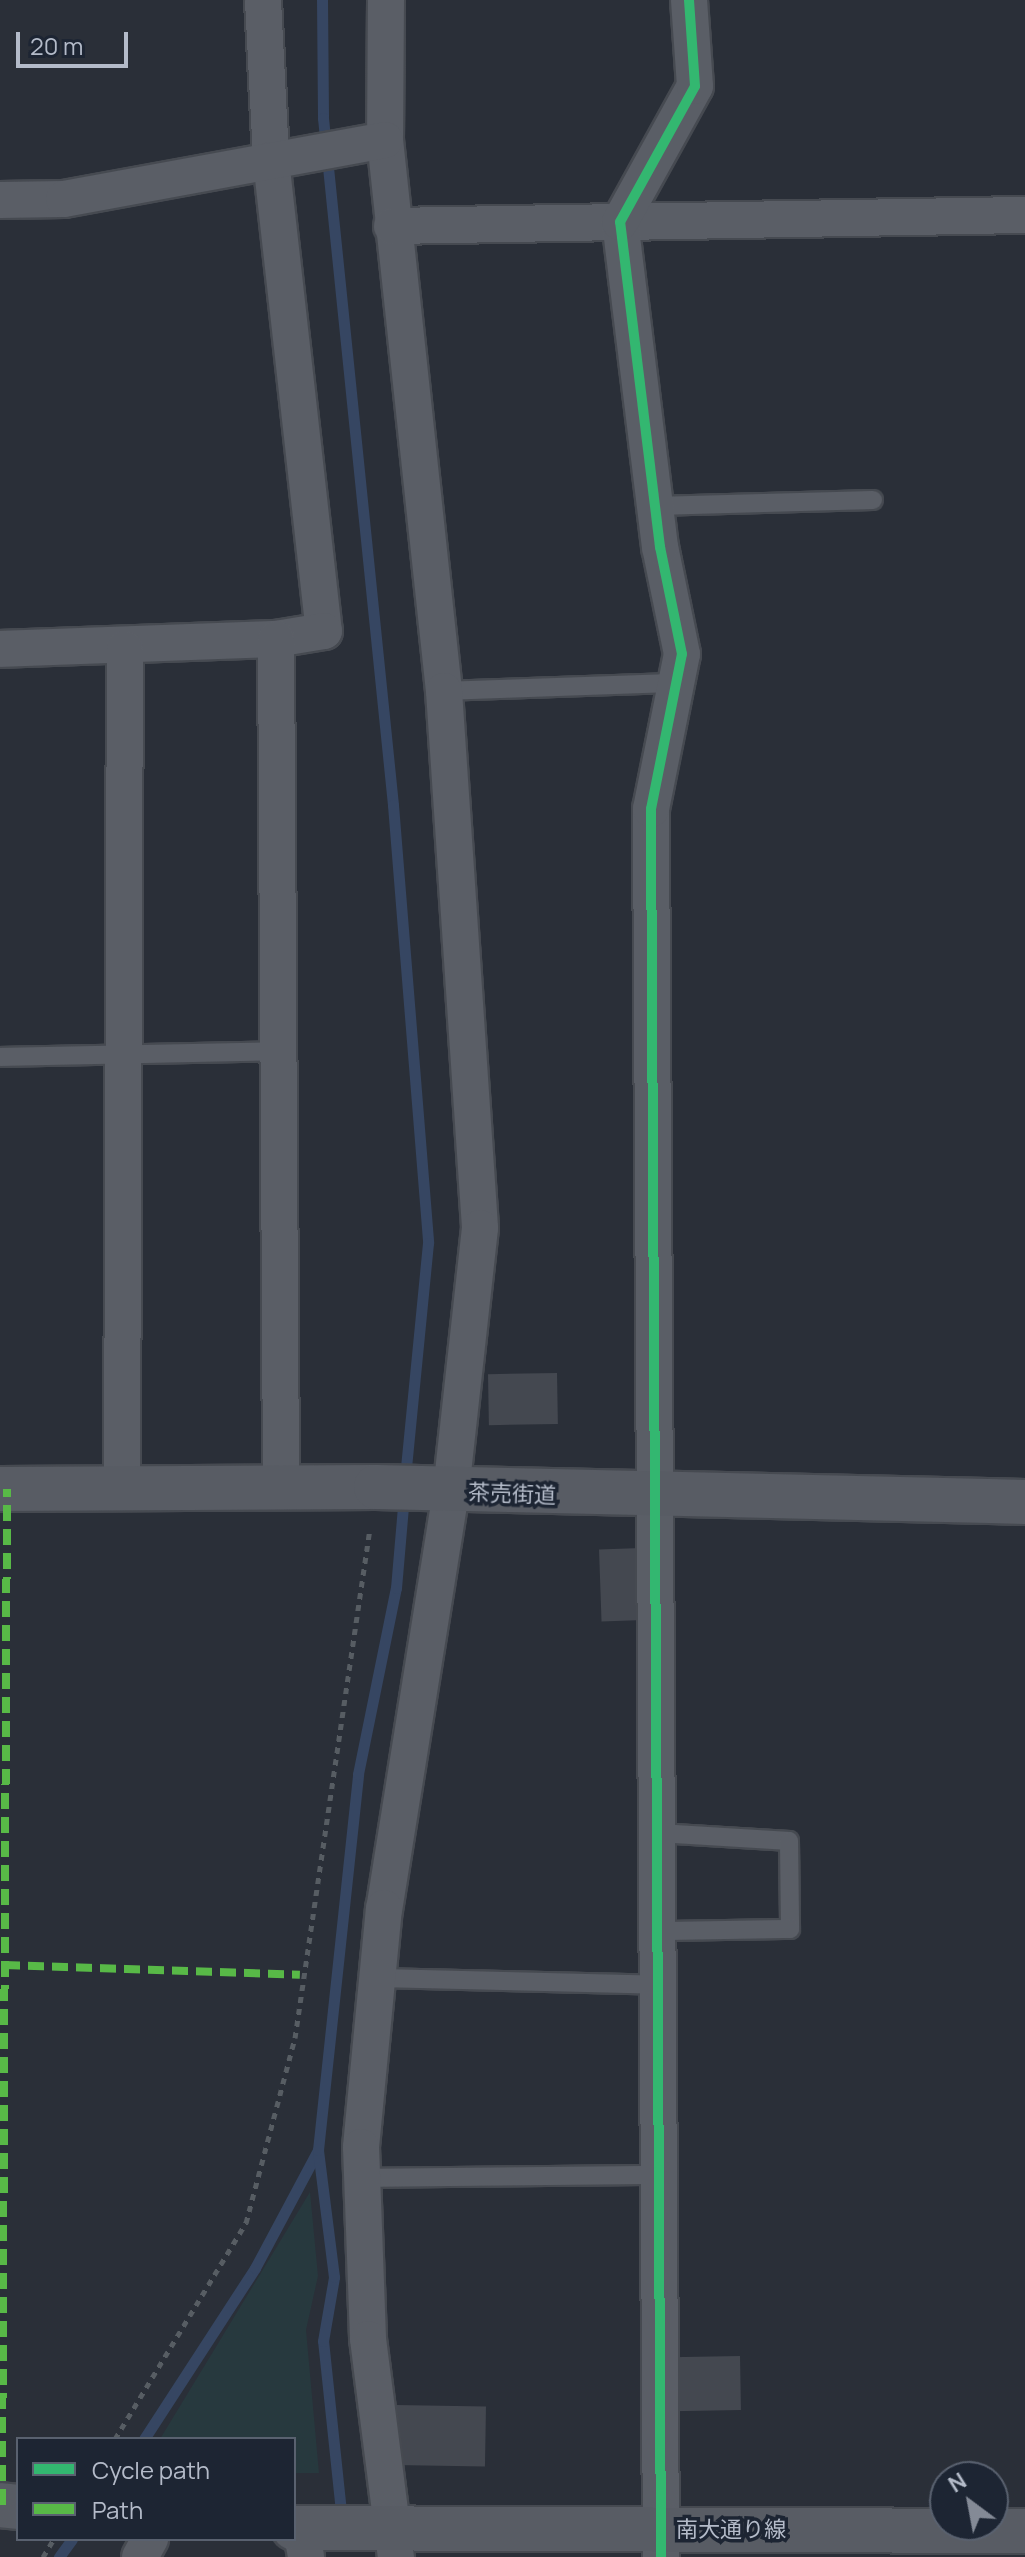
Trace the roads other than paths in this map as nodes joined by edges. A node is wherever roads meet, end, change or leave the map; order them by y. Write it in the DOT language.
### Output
graph roads {
  1 [pos="263,0"];
  2 [pos="386,0"];
  3 [pos="689,0"];
  4 [pos="375,144"];
  5 [pos="280,158"];
  6 [pos="0,200"];
  7 [pos="1025,215"];
  8 [pos="620,222"];
  9 [pos="392,226"];
  10 [pos="873,500"];
  11 [pos="655,506"];
  12 [pos="276,639"];
  13 [pos="0,649"];
  14 [pos="125,649"];
  15 [pos="677,683"];
  16 [pos="444,691"];
  17 [pos="281,1051"];
  18 [pos="123,1054"];
  19 [pos="0,1057"];
  20 [pos="122,1488"];
  21 [pos="281,1488"];
  22 [pos="0,1489"];
  23 [pos="443,1491"];
  24 [pos="659,1499"];
  25 [pos="1025,1502"];
  26 [pos="659,1833"];
  27 [pos="660,1931"];
  28 [pos="378,1978"];
  29 [pos="660,1985"];
  30 [pos="660,2175"];
  31 [pos="362,2178"];
  32 [pos="1025,2531"];
  33 [pos="300,2538"];
  34 [pos="394,2543"];
  35 [pos="661,2543"];
  1 -- 5 [label="street"];
  2 -- 4 [label="street"];
  3 -- 8 [label="street"];
  4 -- 5 [label="street"];
  4 -- 9 [label="street"];
  5 -- 6 [label="street"];
  5 -- 12 [label="street"];
  7 -- 8 [label="street"];
  8 -- 9 [label="street"];
  8 -- 11 [label="street"];
  9 -- 16 [label="street"];
  10 -- 11 [label="lane"];
  11 -- 15 [label="street"];
  12 -- 14 [label="street"];
  12 -- 17 [label="street"];
  13 -- 14 [label="street"];
  14 -- 18 [label="street"];
  15 -- 16 [label="lane"];
  15 -- 24 [label="street"];
  16 -- 23 [label="street"];
  17 -- 18 [label="lane"];
  17 -- 21 [label="street"];
  18 -- 19 [label="lane"];
  18 -- 20 [label="street"];
  20 -- 21 [label="street, 茶売街道"];
  20 -- 22 [label="street, 茶売街道"];
  21 -- 23 [label="street, 茶売街道"];
  23 -- 24 [label="street, 茶売街道"];
  23 -- 28 [label="street"];
  24 -- 25 [label="street, 茶売街道"];
  24 -- 26 [label="street"];
  26 -- 27 [label="street"];
  26 -- 27 [label="lane"];
  27 -- 29 [label="street"];
  28 -- 29 [label="lane"];
  28 -- 31 [label="street"];
  29 -- 30 [label="street"];
  30 -- 31 [label="lane"];
  30 -- 35 [label="street"];
  31 -- 34 [label="street"];
  32 -- 35 [label="street, 南大通り線"];
  33 -- 34 [label="street, 南大通り線"];
  34 -- 35 [label="street, 南大通り線"];
}
